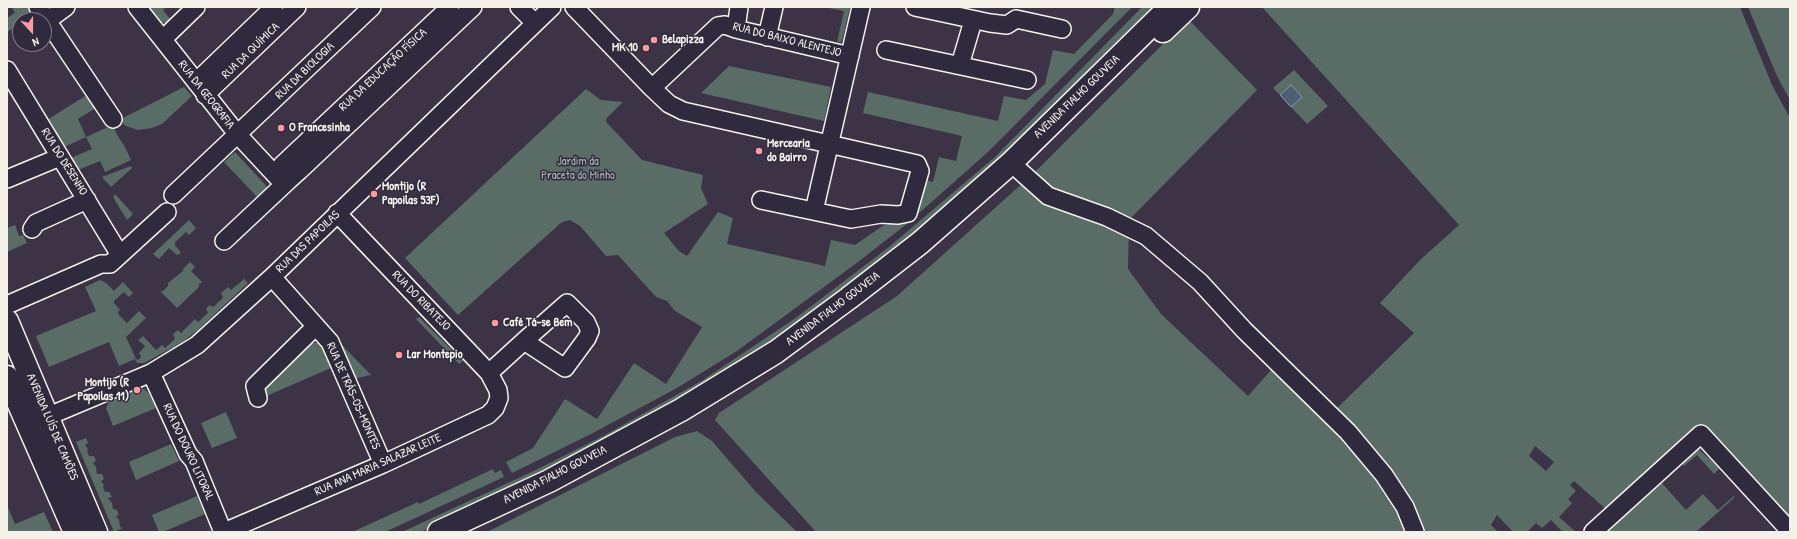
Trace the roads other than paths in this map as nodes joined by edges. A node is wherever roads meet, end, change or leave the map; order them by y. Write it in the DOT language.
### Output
graph roads {
  1 [pos="66,7"];
  2 [pos="137,7"];
  3 [pos="196,7"];
  4 [pos="274,7"];
  5 [pos="297,7"];
  6 [pos="372,7"];
  7 [pos="450,7"];
  8 [pos="473,7"];
  9 [pos="519,7"];
  10 [pos="552,7"];
  11 [pos="574,7"];
  12 [pos="739,7"];
  13 [pos="774,7"];
  14 [pos="861,7"];
  15 [pos="915,7"];
  16 [pos="1170,7"];
  17 [pos="1188,7"];
  18 [pos="50,12"];
  19 [pos="1017,13"];
  20 [pos="973,21"];
  21 [pos="535,23"];
  22 [pos="52,27"];
  23 [pos="736,29"];
  24 [pos="1062,29"];
  25 [pos="767,37"];
  26 [pos="162,39"];
  27 [pos="886,50"];
  28 [pos="850,56"];
  29 [pos="960,65"];
  30 [pos="7,70"];
  31 [pos="388,77"];
  32 [pos="1027,80"];
  33 [pos="200,88"];
  34 [pos="652,88"];
  35 [pos="114,119"];
  36 [pos="238,135"];
  37 [pos="829,144"];
  38 [pos="60,157"];
  39 [pos="1020,171"];
  40 [pos="7,179"];
  41 [pos="284,180"];
  42 [pos="173,195"];
  43 [pos="87,200"];
  44 [pos="761,200"];
  45 [pos="814,211"];
  46 [pos="167,212"];
  47 [pos="337,213"];
  48 [pos="32,229"];
  49 [pos="224,241"];
  50 [pos="120,255"];
  51 [pos="272,277"];
  52 [pos="7,305"];
  53 [pos="7,321"];
  54 [pos="316,326"];
  55 [pos="524,341"];
  56 [pos="151,373"];
  57 [pos="489,373"];
  58 [pos="7,377"];
  59 [pos="258,398"];
  60 [pos="38,421"];
  61 [pos="383,464"];
  62 [pos="1790,531"];
  63 [pos="74,532"];
  64 [pos="96,532"];
  65 [pos="223,532"];
  66 [pos="439,532"];
  67 [pos="466,532"];
  68 [pos="1416,532"];
  69 [pos="1593,532"];
  1 -- 18 [label="street"];
  2 -- 26 [label="street, RUA DA GEOGRAFIA"];
  3 -- 26 [label="street"];
  4 -- 33 [label="street"];
  5 -- 33 [label="street, RUA DA QUÍMICA"];
  6 -- 36 [label="street, RUA DA BIOLOGIA"];
  7 -- 31 [label="street, RUA DA EDUCAÇÃO FÍSICA"];
  8 -- 31 [label="street, RUA DA EDUCAÇÃO FÍSICA"];
  9 -- 21 [label="street"];
  10 -- 21 [label="street, RUA DAS PAPOILAS"];
  11 -- 34 [label="street"];
  12 -- 23 [label="street"];
  13 -- 25 [label="street"];
  14 -- 28 [label="street"];
  15 -- 20 [label="street"];
  16 -- 66 [label="main road, AVENIDA FIALHO GOUVEIA"];
  17 -- 39 [label="main road, AVENIDA FIALHO GOUVEIA"];
  19 -- 20 [label="street"];
  19 -- 24 [label="street"];
  20 -- 29 [label="street"];
  21 -- 47 [label="street, RUA DAS PAPOILAS"];
  22 -- 35 [label="street"];
  23 -- 25 [label="street, RUA DO BAIXO ALENTEJO"];
  23 -- 34 [label="street, RUA DO BAIXO ALENTEJO"];
  25 -- 28 [label="street, RUA DO BAIXO ALENTEJO"];
  26 -- 33 [label="street, RUA DA GEOGRAFIA"];
  27 -- 29 [label="street"];
  28 -- 37 [label="street"];
  29 -- 32 [label="street"];
  30 -- 38 [label="street, RUA DO DESENHO"];
  31 -- 41 [label="street, RUA DA EDUCAÇÃO FÍSICA"];
  33 -- 36 [label="street, RUA DA GEOGRAFIA"];
  34 -- 37 [label="street"];
  36 -- 41 [label="street, RUA DA GEOGRAFIA"];
  36 -- 42 [label="street, RUA DA BIOLOGIA"];
  37 -- 45 [label="street"];
  37 -- 45 [label="street"];
  38 -- 40 [label="street"];
  38 -- 43 [label="street, RUA DO DESENHO"];
  39 -- 67 [label="main road, AVENIDA FIALHO GOUVEIA"];
  39 -- 68 [label="street"];
  41 -- 49 [label="street, RUA DA EDUCAÇÃO FÍSICA"];
  43 -- 48 [label="street"];
  43 -- 50 [label="street, RUA DO DESENHO"];
  44 -- 45 [label="street"];
  46 -- 50 [label="street"];
  47 -- 51 [label="street, RUA DAS PAPOILAS"];
  47 -- 57 [label="street, RUA DO RIBATEJO"];
  50 -- 52 [label="street"];
  51 -- 54 [label="street, RUA DE TRÁS-OS-MONTES"];
  51 -- 56 [label="street, RUA DAS PAPOILAS"];
  53 -- 60 [label="main road, AVENIDA LUÍS DE CAMÕES"];
  54 -- 59 [label="street"];
  54 -- 61 [label="street, RUA DE TRÁS-OS-MONTES"];
  55 -- 57 [label="street"];
  56 -- 60 [label="street, RUA DAS PAPOILAS"];
  56 -- 65 [label="street, RUA DO DOURO LITORAL"];
  57 -- 61 [label="street, RUA ANA MARIA SALAZAR LEITE"];
  58 -- 60 [label="main road, AVENIDA LUÍS DE CAMÕES"];
  60 -- 63 [label="main road, AVENIDA LUÍS DE CAMÕES"];
  60 -- 64 [label="main road, AVENIDA LUÍS DE CAMÕES"];
  61 -- 65 [label="street, RUA ANA MARIA SALAZAR LEITE"];
  62 -- 69 [label="street"];
}
